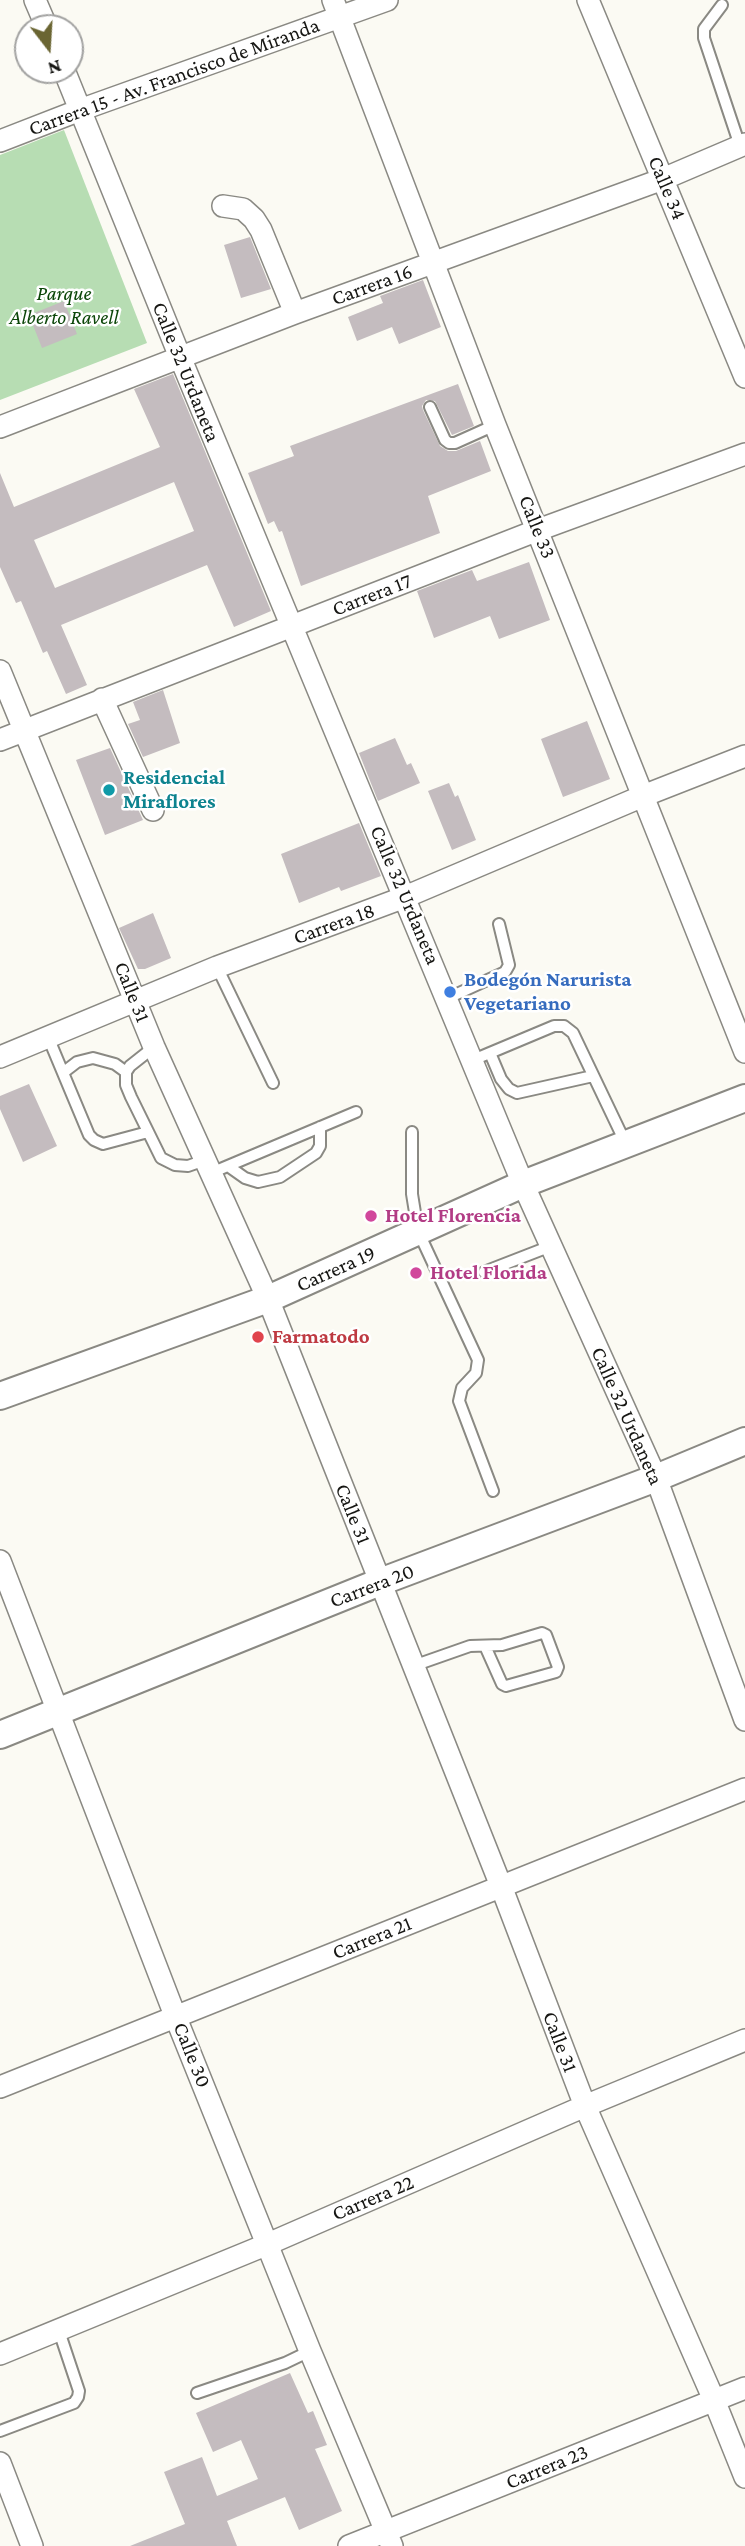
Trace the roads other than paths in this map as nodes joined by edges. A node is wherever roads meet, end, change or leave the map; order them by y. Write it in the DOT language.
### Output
graph roads {
  1 [pos="387,0"];
  2 [pos="588,0"];
  3 [pos="722,5"];
  4 [pos="336,9"];
  5 [pos="70,84"];
  6 [pos="80,110"];
  7 [pos="0,141"];
  8 [pos="743,145"];
  9 [pos="663,179"];
  10 [pos="223,206"];
  11 [pos="432,263"];
  12 [pos="295,313"];
  13 [pos="180,357"];
  14 [pos="745,377"];
  15 [pos="430,407"];
  16 [pos="495,425"];
  17 [pos="0,427"];
  18 [pos="745,454"];
  19 [pos="538,530"];
  20 [pos="292,627"];
  21 [pos="0,671"];
  22 [pos="102,699"];
  23 [pos="23,731"];
  24 [pos="0,740"];
  25 [pos="745,756"];
  26 [pos="643,796"];
  27 [pos="153,810"];
  28 [pos="405,897"];
  29 [pos="499,924"];
  30 [pos="217,968"];
  31 [pos="448,998"];
  32 [pos="137,1002"];
  33 [pos="48,1037"];
  34 [pos="154,1047"];
  35 [pos="745,1052"];
  36 [pos="0,1057"];
  37 [pos="482,1057"];
  38 [pos="64,1072"];
  39 [pos="126,1072"];
  40 [pos="593,1076"];
  41 [pos="273,1083"];
  42 [pos="745,1098"];
  43 [pos="356,1112"];
  44 [pos="320,1127"];
  45 [pos="148,1132"];
  46 [pos="412,1132"];
  47 [pos="626,1144"];
  48 [pos="214,1166"];
  49 [pos="523,1184"];
  50 [pos="418,1231"];
  51 [pos="551,1246"];
  52 [pos="484,1272"];
  53 [pos="268,1299"];
  54 [pos="0,1396"];
  55 [pos="745,1441"];
  56 [pos="656,1478"];
  57 [pos="493,1491"];
  58 [pos="0,1561"];
  59 [pos="380,1582"];
  60 [pos="485,1646"];
  61 [pos="414,1666"];
  62 [pos="57,1712"];
  63 [pos="745,1720"];
  64 [pos="0,1735"];
  65 [pos="745,1789"];
  66 [pos="501,1886"];
  67 [pos="176,2018"];
  68 [pos="745,2040"];
  69 [pos="0,2087"];
  70 [pos="585,2106"];
  71 [pos="268,2244"];
  72 [pos="59,2331"];
  73 [pos="310,2351"];
  74 [pos="0,2354"];
  75 [pos="745,2388"];
  76 [pos="197,2393"];
  77 [pos="714,2400"];
  78 [pos="0,2431"];
  79 [pos="0,2463"];
  80 [pos="745,2477"];
  81 [pos="389,2539"];
  82 [pos="33,2546"];
  83 [pos="349,2546"];
  1 -- 4 [label="street, Carrera 15 - Av. Francisco de Miranda"];
  2 -- 9 [label="street, Calle 34"];
  3 -- 8 [label="lane"];
  4 -- 6 [label="street, Carrera 15 - Av. Francisco de Miranda"];
  4 -- 11 [label="street, Calle 33"];
  5 -- 6 [label="street, Calle 32 Urdaneta"];
  6 -- 7 [label="street, Carrera 15 - Av. Francisco de Miranda"];
  6 -- 13 [label="street, Calle 32 Urdaneta"];
  8 -- 9 [label="street, Carrera 16"];
  9 -- 11 [label="street, Carrera 16"];
  9 -- 14 [label="street, Calle 34"];
  10 -- 12 [label="street"];
  11 -- 12 [label="street, Carrera 16"];
  11 -- 16 [label="street, Calle 33"];
  12 -- 13 [label="street, Carrera 16"];
  13 -- 17 [label="street, Carrera 16"];
  13 -- 20 [label="street, Calle 32 Urdaneta"];
  15 -- 16 [label="lane"];
  16 -- 19 [label="street, Calle 33"];
  18 -- 19 [label="street, Carrera 17"];
  19 -- 20 [label="street, Carrera 17"];
  19 -- 26 [label="street, Calle 33"];
  20 -- 22 [label="street, Carrera 17"];
  20 -- 28 [label="street, Calle 32 Urdaneta"];
  21 -- 23 [label="street, Calle 31"];
  22 -- 23 [label="street, Carrera 17"];
  22 -- 27 [label="street"];
  23 -- 24 [label="street, Carrera 17"];
  23 -- 32 [label="street, Calle 31"];
  25 -- 26 [label="street, Carrera 18"];
  26 -- 28 [label="street, Carrera 18"];
  26 -- 35 [label="street, Calle 33"];
  28 -- 30 [label="street, Carrera 18"];
  28 -- 31 [label="street, Calle 32 Urdaneta"];
  29 -- 31 [label="lane"];
  30 -- 32 [label="street, Carrera 18"];
  30 -- 41 [label="lane"];
  31 -- 37 [label="street, Calle 32 Urdaneta"];
  32 -- 33 [label="street, Carrera 18"];
  32 -- 34 [label="street, Calle 31"];
  33 -- 36 [label="street, Carrera 18"];
  33 -- 38 [label="lane"];
  34 -- 39 [label="lane"];
  34 -- 48 [label="street, Calle 31"];
  37 -- 40 [label="lane"];
  37 -- 40 [label="lane"];
  37 -- 49 [label="street, Calle 32 Urdaneta"];
  38 -- 39 [label="lane"];
  38 -- 45 [label="lane"];
  39 -- 45 [label="lane"];
  40 -- 47 [label="lane"];
  42 -- 47 [label="street, Carrera 19"];
  43 -- 44 [label="lane"];
  44 -- 48 [label="lane"];
  44 -- 48 [label="lane"];
  45 -- 48 [label="lane"];
  46 -- 50 [label="lane"];
  47 -- 49 [label="street, Carrera 19"];
  48 -- 53 [label="street, Calle 31"];
  49 -- 50 [label="street, Carrera 19"];
  49 -- 51 [label="street, Calle 32 Urdaneta"];
  50 -- 53 [label="street, Carrera 19"];
  50 -- 57 [label="lane"];
  51 -- 52 [label="lane"];
  51 -- 56 [label="street, Calle 32 Urdaneta"];
  53 -- 54 [label="street, Carrera 19"];
  53 -- 59 [label="street, Calle 31"];
  55 -- 56 [label="street, Carrera 20"];
  56 -- 59 [label="street, Carrera 20"];
  56 -- 63 [label="street, Calle 32 Urdaneta"];
  58 -- 62 [label="street, Calle 30"];
  59 -- 61 [label="street, Calle 31"];
  59 -- 62 [label="street, Carrera 20"];
  60 -- 60 [label="lane"];
  60 -- 61 [label="lane"];
  61 -- 66 [label="street, Calle 31"];
  62 -- 64 [label="street, Carrera 20"];
  62 -- 67 [label="street, Calle 30"];
  65 -- 66 [label="street, Carrera 21"];
  66 -- 67 [label="street, Carrera 21"];
  66 -- 70 [label="street, Calle 31"];
  67 -- 69 [label="street, Carrera 21"];
  67 -- 71 [label="street, Calle 30"];
  68 -- 70 [label="street, Carrera 22"];
  70 -- 71 [label="street, Carrera 22"];
  70 -- 77 [label="street, Calle 31"];
  71 -- 72 [label="street, Carrera 22"];
  71 -- 73 [label="street, Calle 30"];
  72 -- 74 [label="street, Carrera 22"];
  72 -- 78 [label="lane"];
  73 -- 76 [label="lane"];
  73 -- 81 [label="street, Calle 30"];
  75 -- 77 [label="street, Carrera 23"];
  77 -- 80 [label="street, Calle 31"];
  77 -- 81 [label="street, Carrera 23"];
  79 -- 82 [label="street"];
  81 -- 83 [label="street, Carrera 23"];
}
